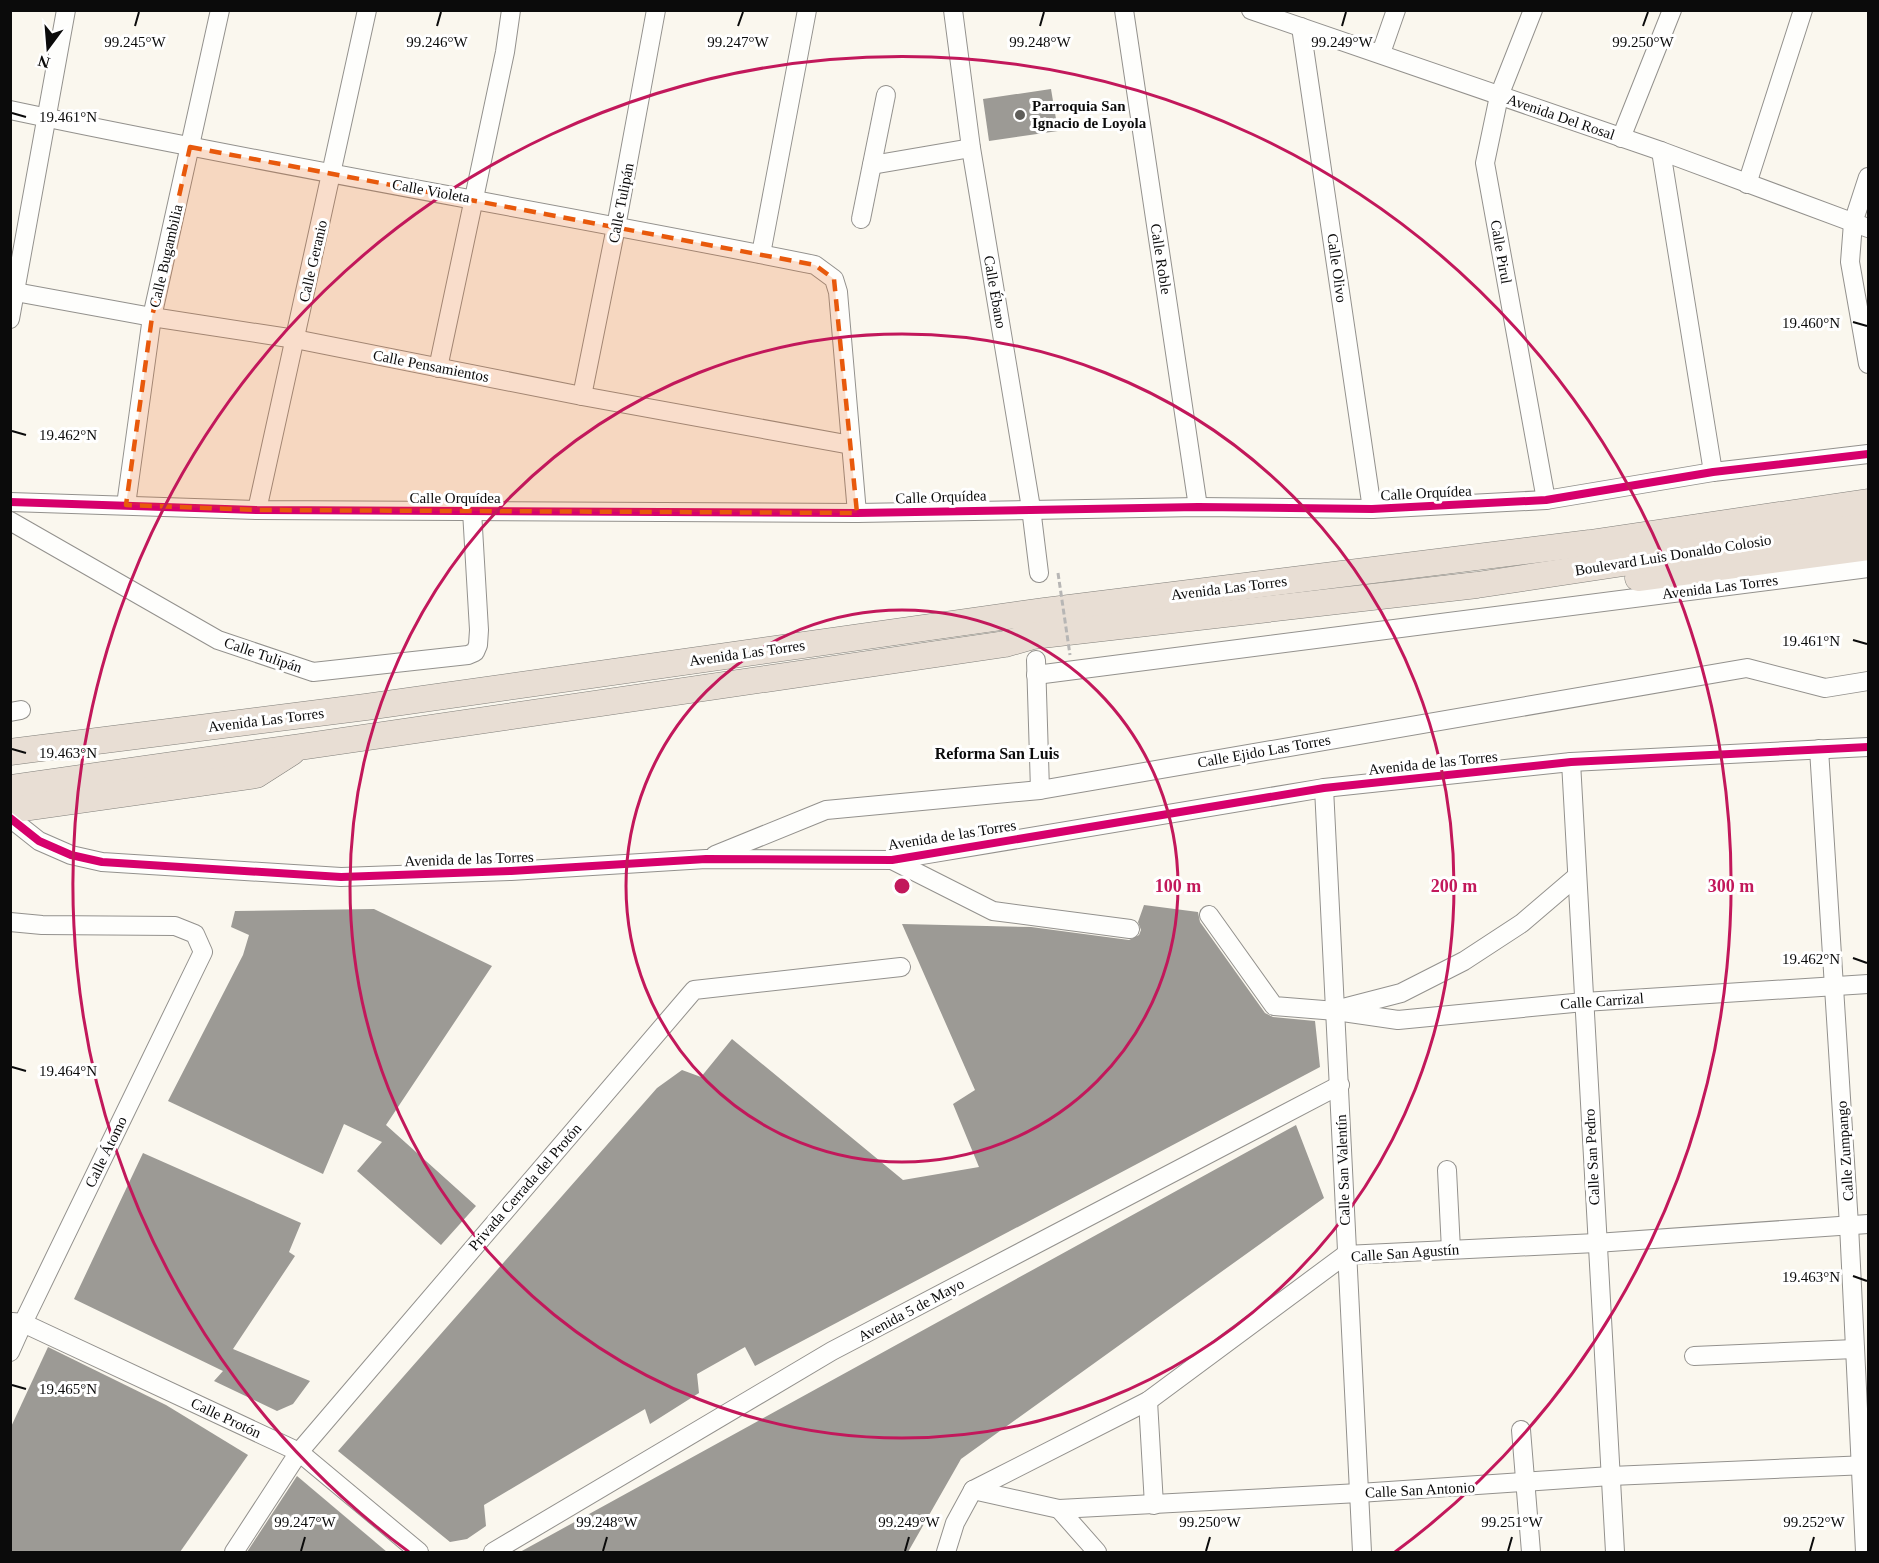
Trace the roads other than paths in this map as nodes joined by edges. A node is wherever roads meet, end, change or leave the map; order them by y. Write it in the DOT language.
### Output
graph roads {
  1 [pos="66,10"];
  2 [pos="220,10"];
  3 [pos="367,10"];
  4 [pos="511,10"];
  5 [pos="656,10"];
  6 [pos="807,10"];
  7 [pos="953,10"];
  8 [pos="1124,10"];
  9 [pos="1396,10"];
  10 [pos="1533,10"];
  11 [pos="1672,10"];
  12 [pos="1803,10"];
  13 [pos="1261,12"];
  14 [pos="1301,27"];
  15 [pos="1381,53"];
  16 [pos="886,95"];
  17 [pos="1499,96"];
  18 [pos="10,110"];
  19 [pos="46,118"];
  20 [pos="1621,138"];
  21 [pos="190,147"];
  22 [pos="970,148"];
  23 [pos="1661,151"];
  24 [pos="872,165"];
  25 [pos="332,174"];
  26 [pos="1869,177"];
  27 [pos="1747,184"];
  28 [pos="475,199"];
  29 [pos="861,219"];
  30 [pos="1861,226"];
  31 [pos="616,227"];
  32 [pos="761,254"];
  33 [pos="13,292"];
  34 [pos="152,317"];
  35 [pos="10,319"];
  36 [pos="295,339"];
  37 [pos="1869,364"];
  38 [pos="438,368"];
  39 [pos="582,396"];
  40 [pos="851,445"];
  41 [pos="1869,454"];
  42 [pos="1713,472"];
  43 [pos="1869,491"];
  44 [pos="1546,500"];
  45 [pos="10,502"];
  46 [pos="1869,502"];
  47 [pos="126,505"];
  48 [pos="1198,507"];
  49 [pos="1031,508"];
  50 [pos="1372,509"];
  51 [pos="257,510"];
  52 [pos="472,511"];
  53 [pos="856,513"];
  54 [pos="10,521"];
  55 [pos="1869,526"];
  56 [pos="1869,547"];
  57 [pos="1590,556"];
  58 [pos="1484,558"];
  59 [pos="1869,568"];
  60 [pos="1039,573"];
  61 [pos="1477,585"];
  62 [pos="1869,681"];
  63 [pos="300,747"];
  64 [pos="1869,747"];
  65 [pos="1819,749"];
  66 [pos="10,752"];
  67 [pos="1571,762"];
  68 [pos="10,788"];
  69 [pos="1324,788"];
  70 [pos="1040,790"];
  71 [pos="10,810"];
  72 [pos="10,818"];
  73 [pos="706,859"];
  74 [pos="892,860"];
  75 [pos="1577,876"];
  76 [pos="1209,915"];
  77 [pos="10,922"];
  78 [pos="1130,929"];
  79 [pos="901,967"];
  80 [pos="1869,984"];
  81 [pos="1834,986"];
  82 [pos="1584,1002"];
  83 [pos="1336,1011"];
  84 [pos="1340,1084"];
  85 [pos="1447,1170"];
  86 [pos="1869,1224"];
  87 [pos="1850,1225"];
  88 [pos="1596,1243"];
  89 [pos="1451,1250"];
  90 [pos="1346,1255"];
  91 [pos="17,1322"];
  92 [pos="1855,1349"];
  93 [pos="10,1352"];
  94 [pos="1694,1356"];
  95 [pos="1148,1401"];
  96 [pos="1521,1430"];
  97 [pos="299,1452"];
  98 [pos="1865,1466"];
  99 [pos="1611,1476"];
  100 [pos="1526,1483"];
  101 [pos="973,1490"];
  102 [pos="1359,1493"];
  103 [pos="1154,1505"];
  104 [pos="1059,1509"];
  105 [pos="234,1552"];
  106 [pos="419,1552"];
  107 [pos="493,1552"];
  108 [pos="946,1552"];
  109 [pos="1097,1552"];
  110 [pos="1362,1552"];
  111 [pos="1531,1552"];
  112 [pos="1615,1552"];
  113 [pos="1865,1552"];
  1 -- 19 [label="street"];
  2 -- 21 [label="street, Calle Bugambilia"];
  3 -- 25 [label="street, Calle Geranio"];
  4 -- 28 [label="street"];
  5 -- 31 [label="street, Calle Tulipán"];
  6 -- 32 [label="street"];
  7 -- 22 [label="street, Calle Ébano"];
  8 -- 48 [label="street, Calle Roble"];
  9 -- 15 [label="street"];
  10 -- 17 [label="street, Calle Pirul"];
  11 -- 20 [label="street"];
  12 -- 27 [label="street"];
  13 -- 14 [label="street, Avenida Del Rosal"];
  14 -- 15 [label="street, Avenida Del Rosal"];
  14 -- 50 [label="street, Calle Olivo"];
  15 -- 17 [label="street, Avenida Del Rosal"];
  16 -- 24 [label="street"];
  17 -- 20 [label="street, Avenida Del Rosal"];
  17 -- 44 [label="street, Calle Pirul"];
  18 -- 19 [label="street, Calle Violeta"];
  19 -- 21 [label="street, Calle Violeta"];
  19 -- 33 [label="street"];
  20 -- 23 [label="street, Avenida Del Rosal"];
  21 -- 25 [label="street, Calle Violeta"];
  21 -- 34 [label="street, Calle Bugambilia"];
  22 -- 24 [label="street"];
  22 -- 49 [label="street, Calle Ébano"];
  23 -- 27 [label="street, Avenida Del Rosal"];
  23 -- 42 [label="street"];
  24 -- 29 [label="street"];
  25 -- 28 [label="street, Calle Violeta"];
  25 -- 36 [label="street, Calle Geranio"];
  26 -- 30 [label="street"];
  27 -- 30 [label="street, Avenida Del Rosal"];
  28 -- 31 [label="street, Calle Violeta"];
  28 -- 38 [label="street"];
  30 -- 37 [label="street"];
  31 -- 32 [label="street, Calle Violeta"];
  31 -- 39 [label="street, Calle Tulipán"];
  32 -- 40 [label="street, Calle Violeta"];
  33 -- 34 [label="street, Calle Pensamientos"];
  33 -- 35 [label="street"];
  34 -- 36 [label="street, Calle Pensamientos"];
  34 -- 47 [label="street, Calle Bugambilia"];
  36 -- 38 [label="street, Calle Pensamientos"];
  36 -- 51 [label="street, Calle Geranio"];
  38 -- 39 [label="street, Calle Pensamientos"];
  39 -- 40 [label="street, Calle Pensamientos"];
  40 -- 53 [label="street"];
  41 -- 42 [label="street, Calle Orquídea"];
  42 -- 44 [label="street, Calle Orquídea"];
  43 -- 58 [label="highway"];
  44 -- 50 [label="street, Calle Orquídea"];
  45 -- 47 [label="street, Calle Orquídea"];
  46 -- 57 [label="highway, Boulevard Luis Donaldo Colosio"];
  47 -- 51 [label="street, Calle Orquídea"];
  48 -- 49 [label="street, Calle Orquídea"];
  48 -- 50 [label="street, Calle Orquídea"];
  49 -- 53 [label="street, Calle Orquídea"];
  49 -- 60 [label="street, Calle Ébano"];
  51 -- 52 [label="street, Calle Orquídea"];
  52 -- 53 [label="street, Calle Orquídea"];
  52 -- 54 [label="street, Calle Tulipán"];
  55 -- 57 [label="highway, Boulevard Luis Donaldo Colosio"];
  56 -- 61 [label="highway"];
  57 -- 58 [label="highway, Boulevard Luis Donaldo Colosio"];
  57 -- 61 [label="highway, Boulevard Luis Donaldo Colosio"];
  58 -- 66 [label="highway, Avenida Las Torres"];
  59 -- 70 [label="street, Avenida Las Torres"];
  61 -- 63 [label="highway, Avenida Las Torres"];
  62 -- 70 [label="street, Calle Ejido Las Torres"];
  63 -- 68 [label="highway, Avenida Las Torres"];
  63 -- 71 [label="highway"];
  64 -- 65 [label="street, Avenida de las Torres"];
  65 -- 67 [label="street, Avenida de las Torres"];
  65 -- 81 [label="street, Calle Zumpango"];
  67 -- 69 [label="street, Avenida de las Torres"];
  67 -- 75 [label="street, Calle San Pedro"];
  69 -- 74 [label="street, Avenida de las Torres"];
  69 -- 83 [label="street, Calle San Valentín"];
  70 -- 73 [label="street, Calle Ejido Las Torres"];
  72 -- 73 [label="street, Avenida de las Torres"];
  73 -- 74 [label="street, Avenida de las Torres"];
  74 -- 78 [label="street"];
  75 -- 82 [label="street, Calle San Pedro"];
  75 -- 83 [label="street"];
  76 -- 83 [label="street, Calle Carrizal"];
  77 -- 91 [label="street, Calle Átomo"];
  79 -- 97 [label="street, Privada Cerrada del Protón"];
  80 -- 81 [label="street, Calle Carrizal"];
  81 -- 82 [label="street, Calle Carrizal"];
  81 -- 87 [label="street, Calle Zumpango"];
  82 -- 83 [label="street, Calle Carrizal"];
  82 -- 88 [label="street, Calle San Pedro"];
  83 -- 84 [label="street, Calle San Valentín"];
  84 -- 90 [label="street, Calle San Valentín"];
  84 -- 107 [label="street, Avenida 5 de Mayo"];
  85 -- 89 [label="street"];
  86 -- 87 [label="street, Calle San Agustín"];
  87 -- 88 [label="street, Calle San Agustín"];
  87 -- 92 [label="street, Calle Zumpango"];
  88 -- 89 [label="street, Calle San Agustín"];
  88 -- 99 [label="street, Calle San Pedro"];
  89 -- 90 [label="street, Calle San Agustín"];
  90 -- 95 [label="street, Calle San Agustín"];
  90 -- 102 [label="street, Calle San Valentín"];
  91 -- 93 [label="street, Calle Átomo"];
  91 -- 97 [label="street, Calle Protón"];
  92 -- 94 [label="street"];
  92 -- 98 [label="street, Calle Zumpango"];
  95 -- 101 [label="street, Calle San Agustín"];
  95 -- 103 [label="street"];
  96 -- 100 [label="street"];
  97 -- 105 [label="street, Privada Cerrada del Protón"];
  97 -- 106 [label="street, Calle Protón"];
  98 -- 99 [label="street, Calle San Antonio"];
  98 -- 113 [label="street, Calle Zumpango"];
  99 -- 100 [label="street, Calle San Antonio"];
  99 -- 112 [label="street, Calle San Pedro"];
  100 -- 102 [label="street, Calle San Antonio"];
  100 -- 111 [label="street"];
  101 -- 104 [label="street, Calle San Antonio"];
  101 -- 108 [label="street"];
  102 -- 103 [label="street, Calle San Antonio"];
  102 -- 110 [label="street, Calle San Valentín"];
  103 -- 104 [label="street, Calle San Antonio"];
  104 -- 109 [label="street"];
}
